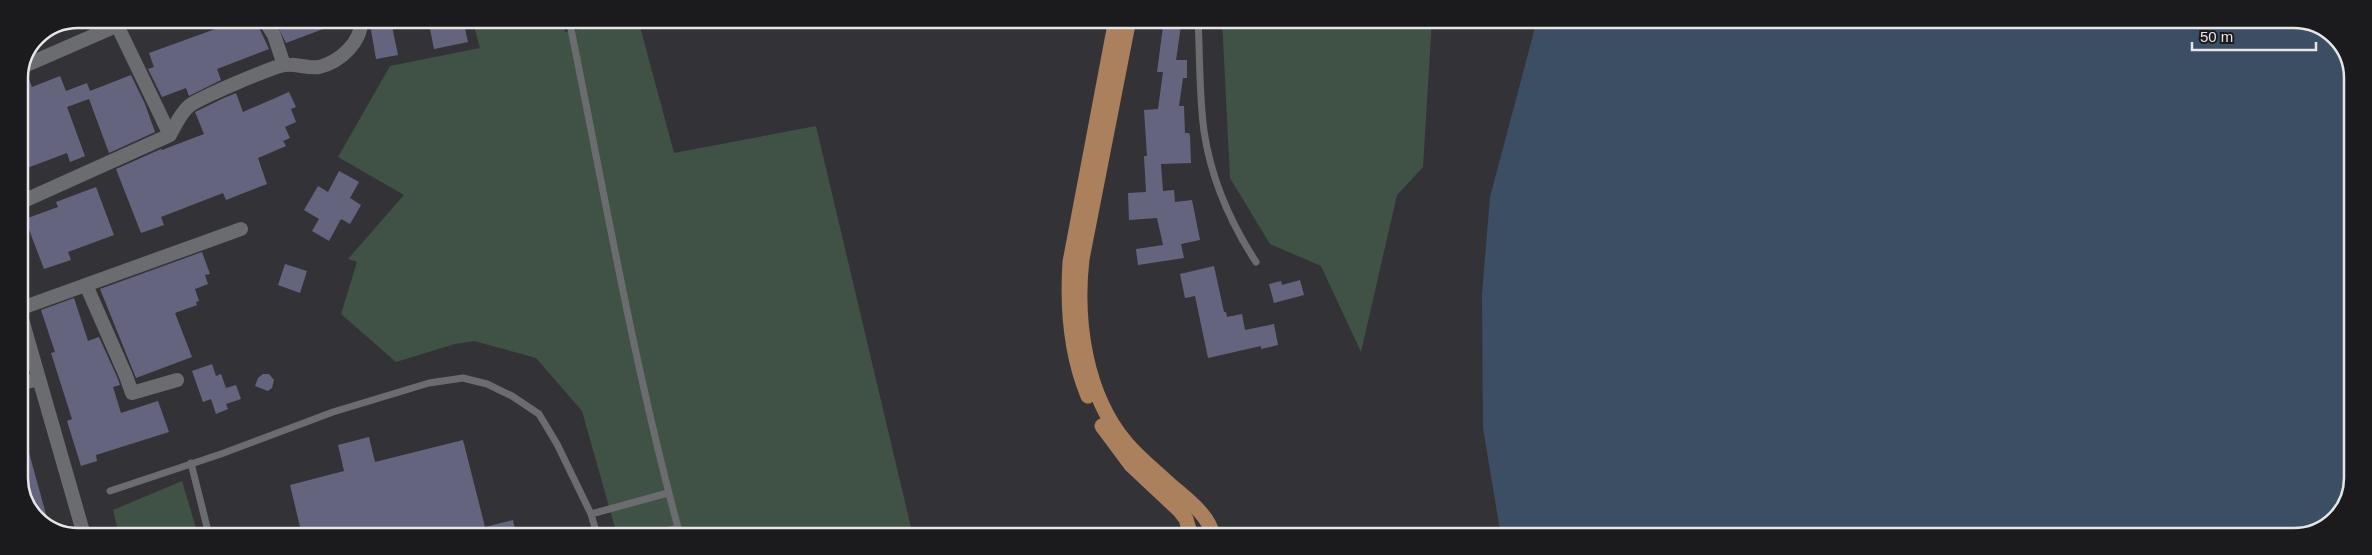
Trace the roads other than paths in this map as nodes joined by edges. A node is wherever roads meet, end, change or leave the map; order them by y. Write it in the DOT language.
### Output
graph roads {
  1 [pos="97,28"];
  2 [pos="109,28"];
  3 [pos="118,28"];
  4 [pos="270,28"];
  5 [pos="359,28"];
  6 [pos="571,28"];
  7 [pos="1114,28"];
  8 [pos="1127,28"];
  9 [pos="1198,28"];
  10 [pos="99,32"];
  11 [pos="29,64"];
  12 [pos="284,65"];
  13 [pos="170,135"];
  14 [pos="28,199"];
  15 [pos="241,229"];
  16 [pos="1256,262"];
  17 [pos="86,285"];
  18 [pos="28,306"];
  19 [pos="28,340"];
  20 [pos="39,378"];
  21 [pos="177,380"];
  22 [pos="28,381"];
  23 [pos="191,463"];
  24 [pos="110,492"];
  25 [pos="668,493"];
  26 [pos="591,514"];
  27 [pos="1192,515"];
  28 [pos="82,528"];
  29 [pos="207,528"];
  30 [pos="595,528"];
  31 [pos="678,528"];
  32 [pos="1191,528"];
  33 [pos="1208,528"];
  1 -- 10 [label="street"];
  2 -- 10 [label="street"];
  3 -- 13 [label="street"];
  4 -- 12 [label="street"];
  5 -- 12 [label="street"];
  6 -- 25 [label="lane"];
  7 -- 27 [label="main road"];
  8 -- 27 [label="main road"];
  9 -- 16 [label="lane"];
  10 -- 11 [label="street"];
  12 -- 13 [label="street"];
  13 -- 14 [label="street"];
  15 -- 17 [label="street"];
  17 -- 18 [label="street"];
  17 -- 21 [label="street"];
  19 -- 20 [label="street"];
  20 -- 22 [label="street"];
  20 -- 28 [label="street"];
  23 -- 24 [label="lane"];
  23 -- 26 [label="lane"];
  23 -- 29 [label="lane"];
  25 -- 26 [label="lane"];
  25 -- 31 [label="lane"];
  26 -- 30 [label="lane"];
  27 -- 32 [label="main road"];
  27 -- 33 [label="main road"];
}
